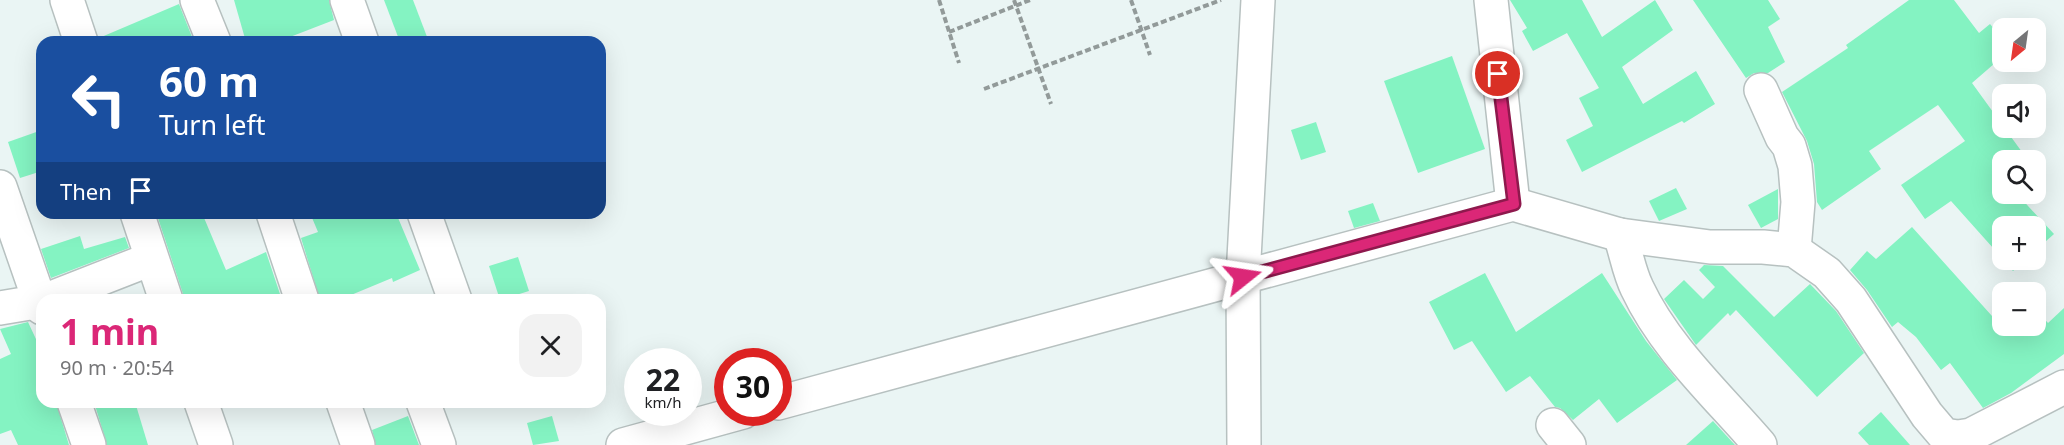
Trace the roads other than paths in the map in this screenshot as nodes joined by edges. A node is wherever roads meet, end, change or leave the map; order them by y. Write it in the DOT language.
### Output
graph roads {
  1 [pos="67,0"];
  2 [pos="197,0"];
  3 [pos="347,0"];
  4 [pos="1258,0"];
  5 [pos="1491,0"];
  6 [pos="79,36"];
  7 [pos="212,36"];
  8 [pos="360,36"];
  9 [pos="1761,90"];
  10 [pos="0,187"];
  11 [pos="1514,204"];
  12 [pos="138,219"];
  13 [pos="275,219"];
  14 [pos="426,219"];
  15 [pos="1620,235"];
  16 [pos="1794,250"];
  17 [pos="152,259"];
  18 [pos="1243,277"];
  19 [pos="39,294"];
  20 [pos="64,294"];
  21 [pos="164,294"];
  22 [pos="300,294"];
  23 [pos="453,294"];
  24 [pos="36,304"];
  25 [pos="0,308"];
  26 [pos="2064,387"];
  27 [pos="792,399"];
  28 [pos="76,408"];
  29 [pos="203,408"];
  30 [pos="345,408"];
  31 [pos="425,408"];
  32 [pos="714,420"];
  33 [pos="1943,440"];
  34 [pos="89,445"];
  35 [pos="216,445"];
  36 [pos="358,445"];
  37 [pos="439,445"];
  38 [pos="622,445"];
  39 [pos="1244,445"];
  40 [pos="1760,445"];
  1 -- 6 [label="street"];
  2 -- 7 [label="street"];
  3 -- 8 [label="street"];
  4 -- 18 [label="street"];
  5 -- 11 [label="street"];
  9 -- 16 [label="street"];
  10 -- 19 [label="street"];
  11 -- 15 [label="street"];
  11 -- 18 [label="street"];
  12 -- 17 [label="street"];
  13 -- 22 [label="street"];
  14 -- 23 [label="street"];
  15 -- 16 [label="street"];
  15 -- 40 [label="street"];
  16 -- 33 [label="street"];
  17 -- 20 [label="street"];
  17 -- 21 [label="street"];
  18 -- 27 [label="street"];
  18 -- 39 [label="street"];
  24 -- 25 [label="street"];
  26 -- 33 [label="street"];
  28 -- 34 [label="street"];
  29 -- 35 [label="street"];
  30 -- 36 [label="street"];
  31 -- 37 [label="street"];
  32 -- 38 [label="street"];
}
